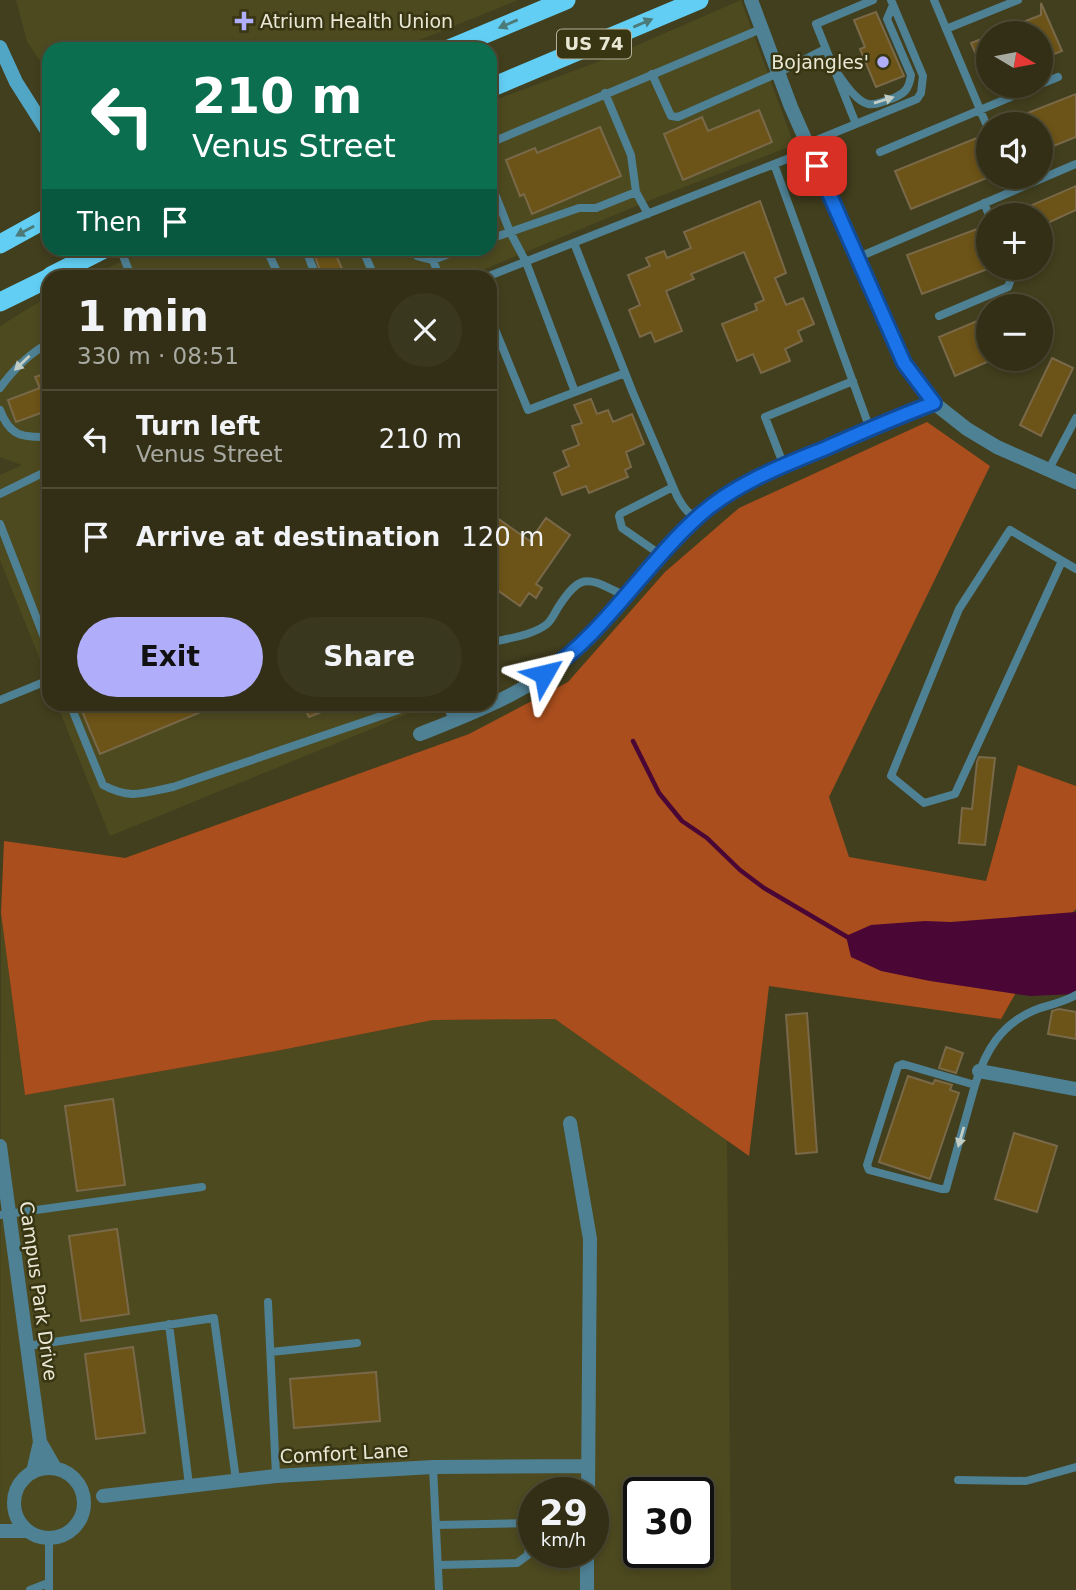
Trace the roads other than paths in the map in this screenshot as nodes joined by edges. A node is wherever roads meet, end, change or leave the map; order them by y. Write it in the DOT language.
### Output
graph roads {
  1 [pos="566,0"];
  2 [pos="699,0"];
  3 [pos="751,0"];
  4 [pos="873,0"];
  5 [pos="934,0"];
  6 [pos="1018,0"];
  7 [pos="892,2"];
  8 [pos="761,29"];
  9 [pos="946,29"];
  10 [pos="466,42"];
  11 [pos="0,47"];
  12 [pos="825,49"];
  13 [pos="833,67"];
  14 [pos="778,73"];
  15 [pos="652,74"];
  16 [pos="1058,77"];
  17 [pos="1054,79"];
  18 [pos="497,85"];
  19 [pos="605,93"];
  20 [pos="1008,98"];
  21 [pos="980,110"];
  22 [pos="42,123"];
  23 [pos="856,124"];
  24 [pos="497,140"];
  25 [pos="808,147"];
  26 [pos="880,152"];
  27 [pos="774,164"];
  28 [pos="1076,164"];
  29 [pos="1014,190"];
  30 [pos="636,192"];
  31 [pos="497,199"];
  32 [pos="984,203"];
  33 [pos="976,206"];
  34 [pos="648,214"];
  35 [pos="42,222"];
  36 [pos="510,232"];
  37 [pos="497,237"];
  38 [pos="574,243"];
  39 [pos="0,244"];
  40 [pos="91,256"];
  41 [pos="417,256"];
  42 [pos="433,256"];
  43 [pos="444,256"];
  44 [pos="859,257"];
  45 [pos="433,260"];
  46 [pos="526,262"];
  47 [pos="64,270"];
  48 [pos="437,270"];
  49 [pos="497,273"];
  50 [pos="1012,280"];
  51 [pos="42,281"];
  52 [pos="0,302"];
  53 [pos="939,316"];
  54 [pos="497,334"];
  55 [pos="42,346"];
  56 [pos="625,373"];
  57 [pos="853,382"];
  58 [pos="0,387"];
  59 [pos="575,392"];
  60 [pos="934,403"];
  61 [pos="0,410"];
  62 [pos="1076,418"];
  63 [pos="870,429"];
  64 [pos="42,437"];
  65 [pos="784,466"];
  66 [pos="1049,470"];
  67 [pos="42,473"];
  68 [pos="1076,482"];
  69 [pos="673,487"];
  70 [pos="0,494"];
  71 [pos="698,518"];
  72 [pos="0,523"];
  73 [pos="661,555"];
  74 [pos="1062,561"];
  75 [pos="1076,569"];
  76 [pos="626,596"];
  77 [pos="42,632"];
  78 [pos="497,641"];
  79 [pos="42,683"];
  80 [pos="0,700"];
  81 [pos="497,703"];
  82 [pos="73,711"];
  83 [pos="396,711"];
  84 [pos="449,711"];
  85 [pos="479,711"];
  86 [pos="454,722"];
  87 [pos="420,734"];
  88 [pos="1076,995"];
  89 [pos="977,1078"];
  90 [pos="1076,1089"];
  91 [pos="570,1123"];
  92 [pos="0,1146"];
  93 [pos="202,1187"];
  94 [pos="5,1214"];
  95 [pos="268,1302"];
  96 [pos="169,1324"];
  97 [pos="357,1343"];
  98 [pos="27,1346"];
  99 [pos="271,1352"];
  100 [pos="40,1442"];
  101 [pos="588,1466"];
  102 [pos="433,1467"];
  103 [pos="1076,1467"];
  104 [pos="55,1468"];
  105 [pos="33,1472"];
  106 [pos="276,1476"];
  107 [pos="588,1477"];
  108 [pos="236,1480"];
  109 [pos="958,1480"];
  110 [pos="190,1485"];
  111 [pos="82,1489"];
  112 [pos="103,1496"];
  113 [pos="15,1511"];
  114 [pos="82,1517"];
  115 [pos="436,1525"];
  116 [pos="0,1531"];
  117 [pos="27,1531"];
  118 [pos="49,1539"];
  119 [pos="438,1565"];
  120 [pos="587,1568"];
  121 [pos="48,1586"];
  122 [pos="30,1590"];
  123 [pos="439,1590"];
  124 [pos="587,1590"];
  1 -- 10 [label="highway, US 74, one-way"];
  18 -- 2 [label="highway, US 74, one-way"];
  3 -- 8 [label="street"];
  4 -- 12 [label="lane"];
  5 -- 9 [label="lane"];
  6 -- 9 [label="lane"];
  13 -- 7 [label="lane, one-way"];
  7 -- 23 [label="lane"];
  8 -- 14 [label="street"];
  8 -- 15 [label="lane"];
  9 -- 21 [label="lane"];
  11 -- 22 [label="main road"];
  12 -- 13 [label="lane"];
  12 -- 14 [label="lane"];
  13 -- 23 [label="lane"];
  14 -- 15 [label="lane"];
  14 -- 25 [label="street"];
  15 -- 19 [label="lane"];
  16 -- 17 [label="lane"];
  19 -- 24 [label="lane"];
  19 -- 30 [label="lane"];
  20 -- 21 [label="lane"];
  21 -- 26 [label="lane"];
  23 -- 25 [label="lane"];
  25 -- 27 [label="lane"];
  25 -- 44 [label="street"];
  27 -- 34 [label="lane"];
  27 -- 57 [label="lane"];
  28 -- 29 [label="lane"];
  29 -- 32 [label="lane"];
  30 -- 34 [label="lane"];
  30 -- 36 [label="lane"];
  31 -- 36 [label="lane"];
  33 -- 44 [label="lane"];
  34 -- 38 [label="lane"];
  35 -- 39 [label="highway, one-way"];
  36 -- 37 [label="lane"];
  36 -- 46 [label="lane"];
  38 -- 46 [label="lane"];
  38 -- 56 [label="lane"];
  40 -- 47 [label="highway"];
  41 -- 45 [label="lane"];
  42 -- 45 [label="lane"];
  43 -- 45 [label="lane"];
  44 -- 60 [label="street"];
  45 -- 48 [label="lane"];
  46 -- 49 [label="lane"];
  46 -- 59 [label="lane"];
  50 -- 53 [label="lane"];
  51 -- 52 [label="highway"];
  54 -- 59 [label="lane"];
  55 -- 58 [label="lane, one-way"];
  56 -- 59 [label="lane"];
  56 -- 69 [label="lane"];
  57 -- 63 [label="lane"];
  57 -- 65 [label="lane"];
  60 -- 63 [label="street"];
  60 -- 66 [label="street"];
  61 -- 64 [label="lane"];
  62 -- 66 [label="lane"];
  63 -- 65 [label="street"];
  65 -- 71 [label="street"];
  66 -- 68 [label="street"];
  67 -- 70 [label="lane"];
  69 -- 71 [label="lane"];
  69 -- 73 [label="lane"];
  71 -- 73 [label="street"];
  72 -- 77 [label="lane"];
  73 -- 76 [label="street"];
  74 -- 74 [label="lane"];
  74 -- 75 [label="lane"];
  76 -- 78 [label="lane"];
  76 -- 81 [label="street"];
  79 -- 80 [label="lane"];
  82 -- 83 [label="lane"];
  84 -- 86 [label="lane"];
  85 -- 86 [label="street"];
  86 -- 87 [label="street"];
  88 -- 89 [label="lane"];
  89 -- 89 [label="lane, one-way"];
  89 -- 90 [label="street"];
  91 -- 101 [label="street"];
  92 -- 94 [label="street, Campus Park Drive"];
  93 -- 94 [label="lane"];
  94 -- 98 [label="street, Campus Park Drive"];
  95 -- 99 [label="lane"];
  96 -- 98 [label="lane"];
  96 -- 108 [label="lane"];
  96 -- 110 [label="lane"];
  97 -- 99 [label="lane"];
  98 -- 100 [label="street, Campus Park Drive"];
  99 -- 106 [label="lane"];
  100 -- 104 [label="street, Campus Park Drive"];
  100 -- 105 [label="street, Campus Park Drive"];
  101 -- 102 [label="street, Comfort Lane"];
  101 -- 107 [label="street"];
  102 -- 106 [label="street, Comfort Lane"];
  102 -- 115 [label="lane"];
  103 -- 109 [label="lane"];
  104 -- 105 [label="street"];
  104 -- 111 [label="street, Comfort Lane"];
  105 -- 113 [label="street"];
  106 -- 108 [label="street, Comfort Lane"];
  108 -- 110 [label="street, Comfort Lane"];
  110 -- 112 [label="street, Comfort Lane"];
  111 -- 112 [label="street, Comfort Lane"];
  111 -- 114 [label="street"];
  112 -- 114 [label="street"];
  113 -- 116 [label="street"];
  113 -- 117 [label="street"];
  114 -- 118 [label="street"];
  115 -- 119 [label="lane"];
  115 -- 119 [label="lane"];
  116 -- 117 [label="street"];
  117 -- 118 [label="street"];
  118 -- 121 [label="lane"];
  119 -- 123 [label="lane"];
  120 -- 124 [label="street"];
  121 -- 122 [label="lane"];
}
